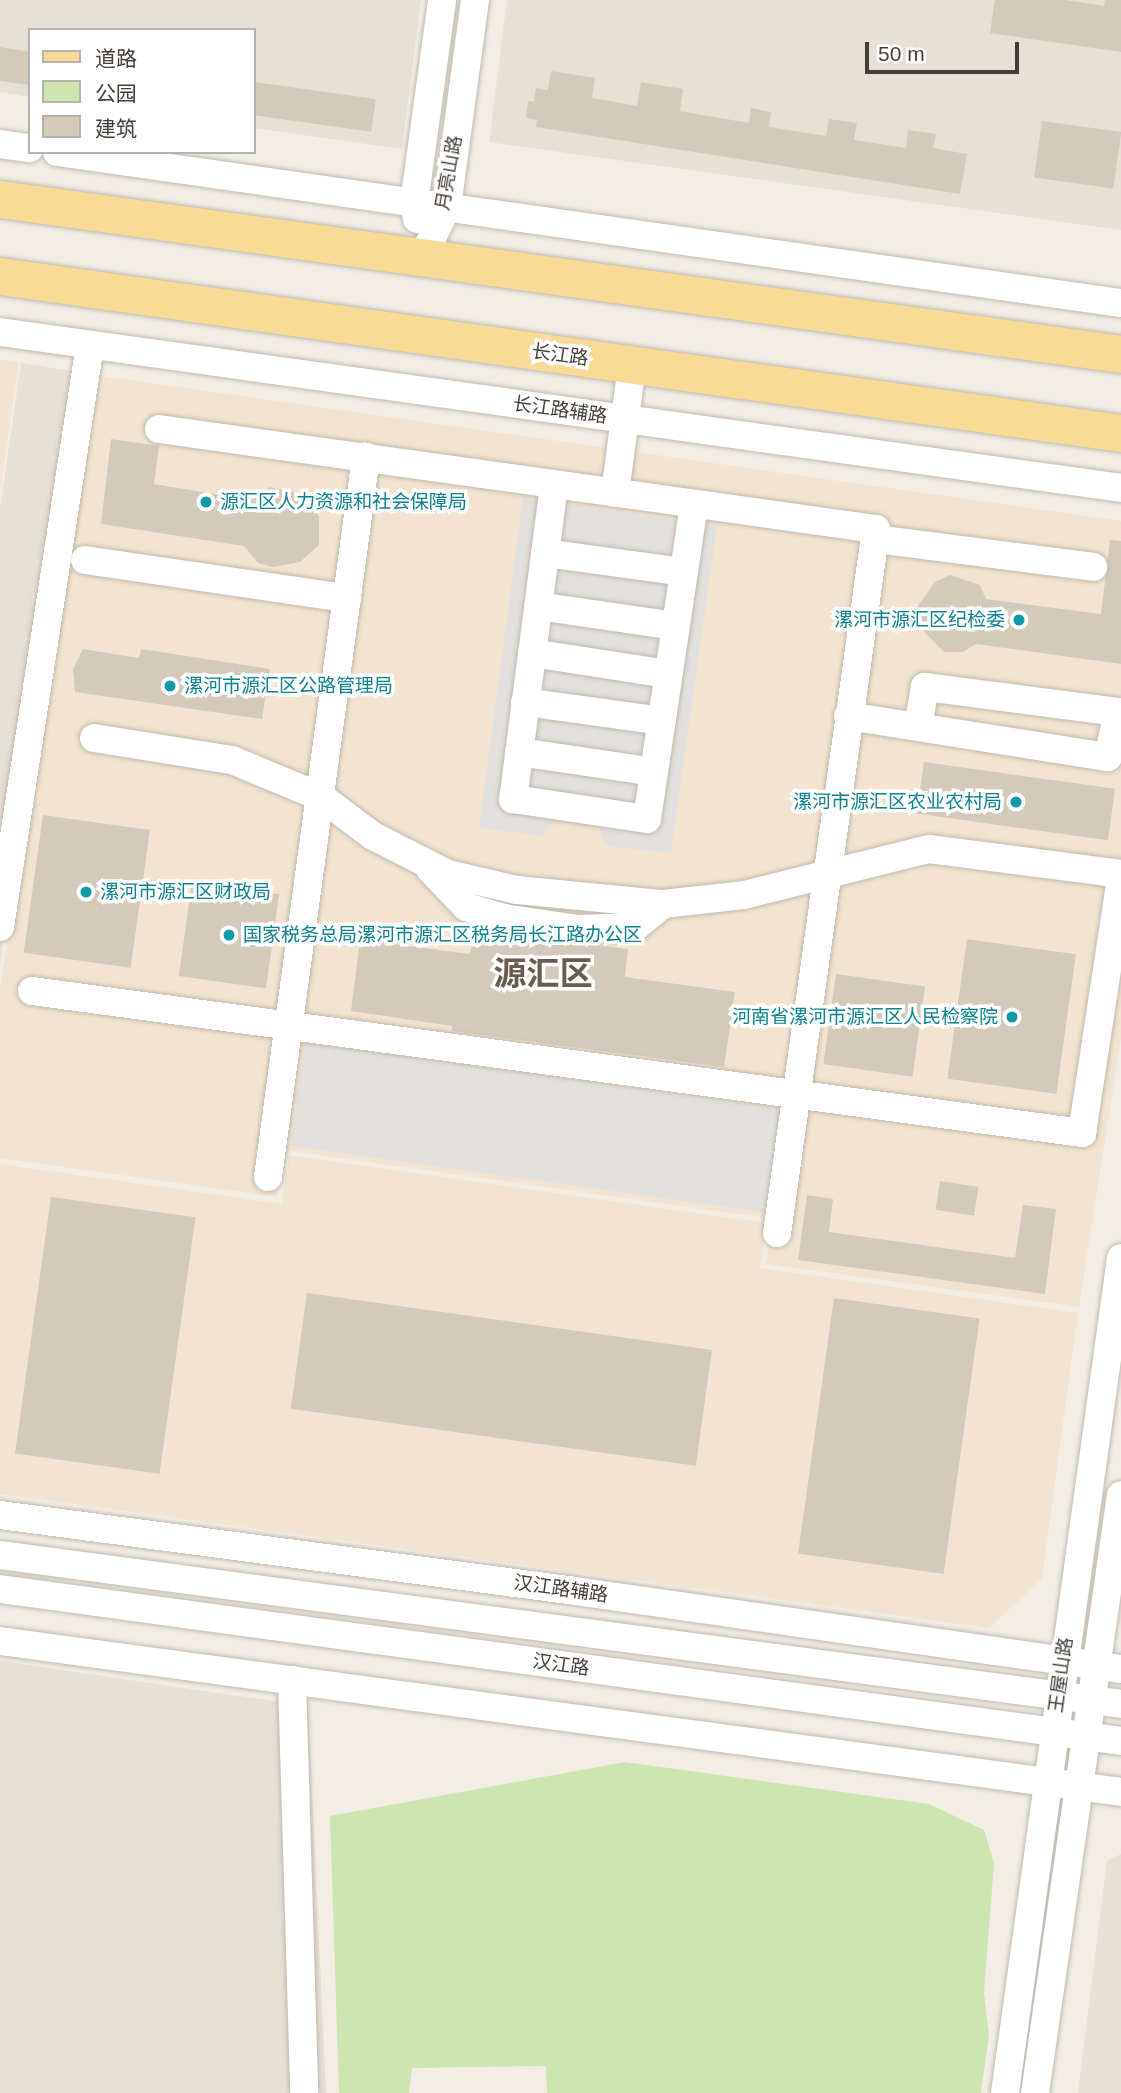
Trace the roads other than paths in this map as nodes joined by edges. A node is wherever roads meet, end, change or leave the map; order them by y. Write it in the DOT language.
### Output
graph roads {
  1 [pos="442,0"];
  2 [pos="475,0"];
  3 [pos="0,144"];
  4 [pos="28,148"];
  5 [pos="71,154"];
  6 [pos="0,199"];
  7 [pos="414,203"];
  8 [pos="447,207"];
  9 [pos="424,254"];
  10 [pos="0,276"];
  11 [pos="1121,303"];
  12 [pos="0,332"];
  13 [pos="90,345"];
  14 [pos="1121,354"];
  15 [pos="632,366"];
  16 [pos="624,419"];
  17 [pos="159,429"];
  18 [pos="1121,433"];
  19 [pos="366,457"];
  20 [pos="554,485"];
  21 [pos="1121,488"];
  22 [pos="615,493"];
  23 [pos="694,504"];
  24 [pos="875,539"];
  25 [pos="545,553"];
  26 [pos="85,560"];
  27 [pos="1093,567"];
  28 [pos="684,572"];
  29 [pos="347,598"];
  30 [pos="538,606"];
  31 [pos="676,626"];
  32 [pos="532,653"];
  33 [pos="668,674"];
  34 [pos="525,702"];
  35 [pos="848,716"];
  36 [pos="662,721"];
  37 [pos="918,726"];
  38 [pos="94,738"];
  39 [pos="519,752"];
  40 [pos="654,772"];
  41 [pos="11,787"];
  42 [pos="321,797"];
  43 [pos="1121,876"];
  44 [pos="826,877"];
  45 [pos="1,913"];
  46 [pos="32,991"];
  47 [pos="289,1022"];
  48 [pos="796,1093"];
  49 [pos="268,1177"];
  50 [pos="778,1233"];
  51 [pos="1121,1258"];
  52 [pos="1121,1495"];
  53 [pos="0,1515"];
  54 [pos="0,1555"];
  55 [pos="0,1589"];
  56 [pos="0,1641"];
  57 [pos="1062,1660"];
  58 [pos="1108,1667"];
  59 [pos="292,1680"];
  60 [pos="1058,1695"];
  61 [pos="1090,1699"];
  62 [pos="1121,1704"];
  63 [pos="1053,1731"];
  64 [pos="1084,1736"];
  65 [pos="1121,1741"];
  66 [pos="1045,1782"];
  67 [pos="1078,1786"];
  68 [pos="1121,1792"];
  69 [pos="304,2093"];
  70 [pos="1005,2093"];
  71 [pos="1035,2093"];
  1 -- 7 [label="street, 月亮山路"];
  2 -- 8 [label="street, 月亮山路"];
  3 -- 4 [label="street"];
  5 -- 7 [label="street"];
  6 -- 9 [label="main road"];
  7 -- 8 [label="street"];
  7 -- 9 [label="street, 月亮山路"];
  8 -- 9 [label="street, 月亮山路"];
  8 -- 11 [label="street"];
  9 -- 14 [label="main road"];
  10 -- 15 [label="main road, 长江路"];
  12 -- 13 [label="street, 长江路辅路"];
  13 -- 16 [label="street, 长江路辅路"];
  13 -- 41 [label="street"];
  15 -- 16 [label="street"];
  15 -- 18 [label="main road, 长江路"];
  16 -- 21 [label="street, 长江路辅路"];
  16 -- 22 [label="street"];
  17 -- 19 [label="street"];
  19 -- 20 [label="street"];
  19 -- 29 [label="street"];
  20 -- 22 [label="street"];
  20 -- 25 [label="street"];
  22 -- 23 [label="street"];
  23 -- 24 [label="street"];
  23 -- 28 [label="street"];
  24 -- 27 [label="street"];
  24 -- 35 [label="street"];
  25 -- 28 [label="street"];
  25 -- 30 [label="street"];
  26 -- 29 [label="street"];
  28 -- 31 [label="street"];
  29 -- 42 [label="street"];
  30 -- 31 [label="street"];
  30 -- 32 [label="street"];
  31 -- 33 [label="street"];
  32 -- 33 [label="street"];
  32 -- 34 [label="street"];
  33 -- 36 [label="street"];
  34 -- 36 [label="street"];
  34 -- 39 [label="street"];
  35 -- 37 [label="street"];
  35 -- 44 [label="street"];
  36 -- 40 [label="street"];
  37 -- 37 [label="street"];
  38 -- 42 [label="street"];
  39 -- 40 [label="street"];
  39 -- 40 [label="street"];
  41 -- 45 [label="street"];
  42 -- 44 [label="street"];
  42 -- 47 [label="street"];
  43 -- 44 [label="street"];
  43 -- 48 [label="street"];
  44 -- 48 [label="street"];
  46 -- 47 [label="street"];
  47 -- 48 [label="street"];
  47 -- 49 [label="street"];
  48 -- 50 [label="street"];
  51 -- 57 [label="street, 王屋山路"];
  52 -- 58 [label="street, 王屋山路"];
  53 -- 57 [label="street, 汉江路辅路"];
  54 -- 60 [label="street, 汉江路"];
  55 -- 63 [label="street, 汉江路"];
  56 -- 59 [label="street"];
  57 -- 58 [label="street, 汉江路辅路"];
  57 -- 60 [label="street, 王屋山路"];
  58 -- 61 [label="street, 王屋山路"];
  59 -- 66 [label="street"];
  59 -- 69 [label="street"];
  60 -- 61 [label="street, 汉江路"];
  60 -- 63 [label="street, 王屋山路"];
  61 -- 62 [label="street, 汉江路"];
  61 -- 64 [label="street, 王屋山路"];
  63 -- 64 [label="street, 汉江路"];
  63 -- 66 [label="street, 王屋山路"];
  64 -- 65 [label="street, 汉江路"];
  64 -- 67 [label="street, 王屋山路"];
  66 -- 67 [label="street"];
  66 -- 70 [label="street, 王屋山路"];
  67 -- 68 [label="street"];
  67 -- 71 [label="street, 王屋山路"];
}
